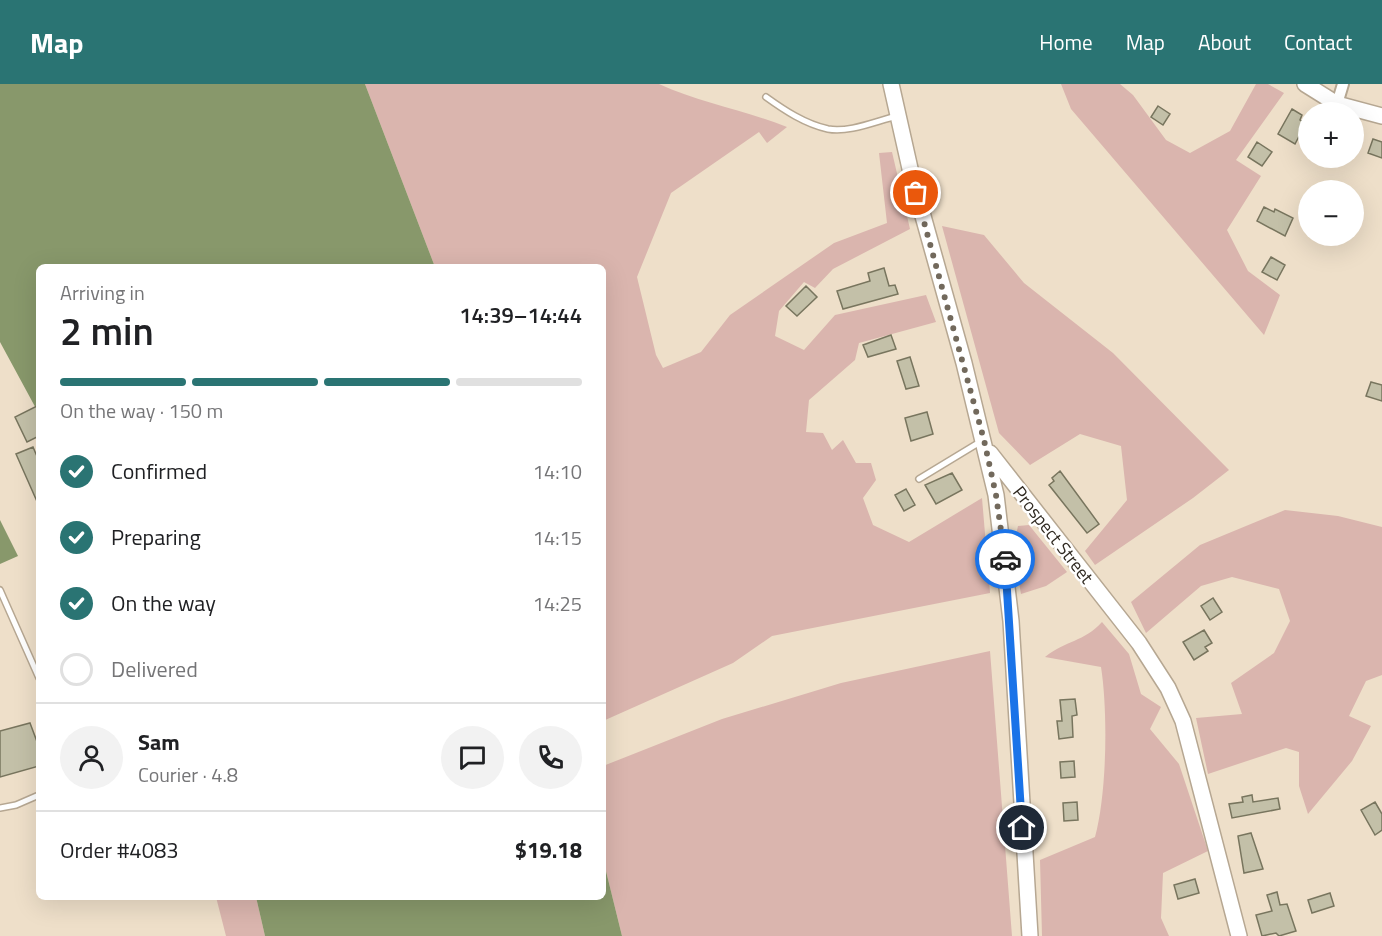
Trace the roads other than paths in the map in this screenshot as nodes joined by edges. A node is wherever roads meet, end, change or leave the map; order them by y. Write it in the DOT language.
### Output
graph roads {
  1 [pos="891,84"];
  2 [pos="1305,84"];
  3 [pos="1343,84"];
  4 [pos="765,97"];
  5 [pos="1334,102"];
  6 [pos="1338,102"];
  7 [pos="1364,111"];
  8 [pos="898,116"];
  9 [pos="1382,116"];
  10 [pos="985,444"];
  11 [pos="919,479"];
  12 [pos="0,590"];
  13 [pos="36,671"];
  14 [pos="36,796"];
  15 [pos="0,808"];
  16 [pos="1030,936"];
  17 [pos="1239,936"];
  1 -- 8 [label="main road, Prospect Street"];
  2 -- 5 [label="main road"];
  3 -- 6 [label="street"];
  4 -- 8 [label="lane"];
  7 -- 9 [label="main road"];
  8 -- 10 [label="main road, Prospect Street"];
  10 -- 11 [label="lane"];
  10 -- 16 [label="main road"];
  10 -- 17 [label="main road, Prospect Street"];
  12 -- 13 [label="lane"];
  14 -- 15 [label="lane"];
}
